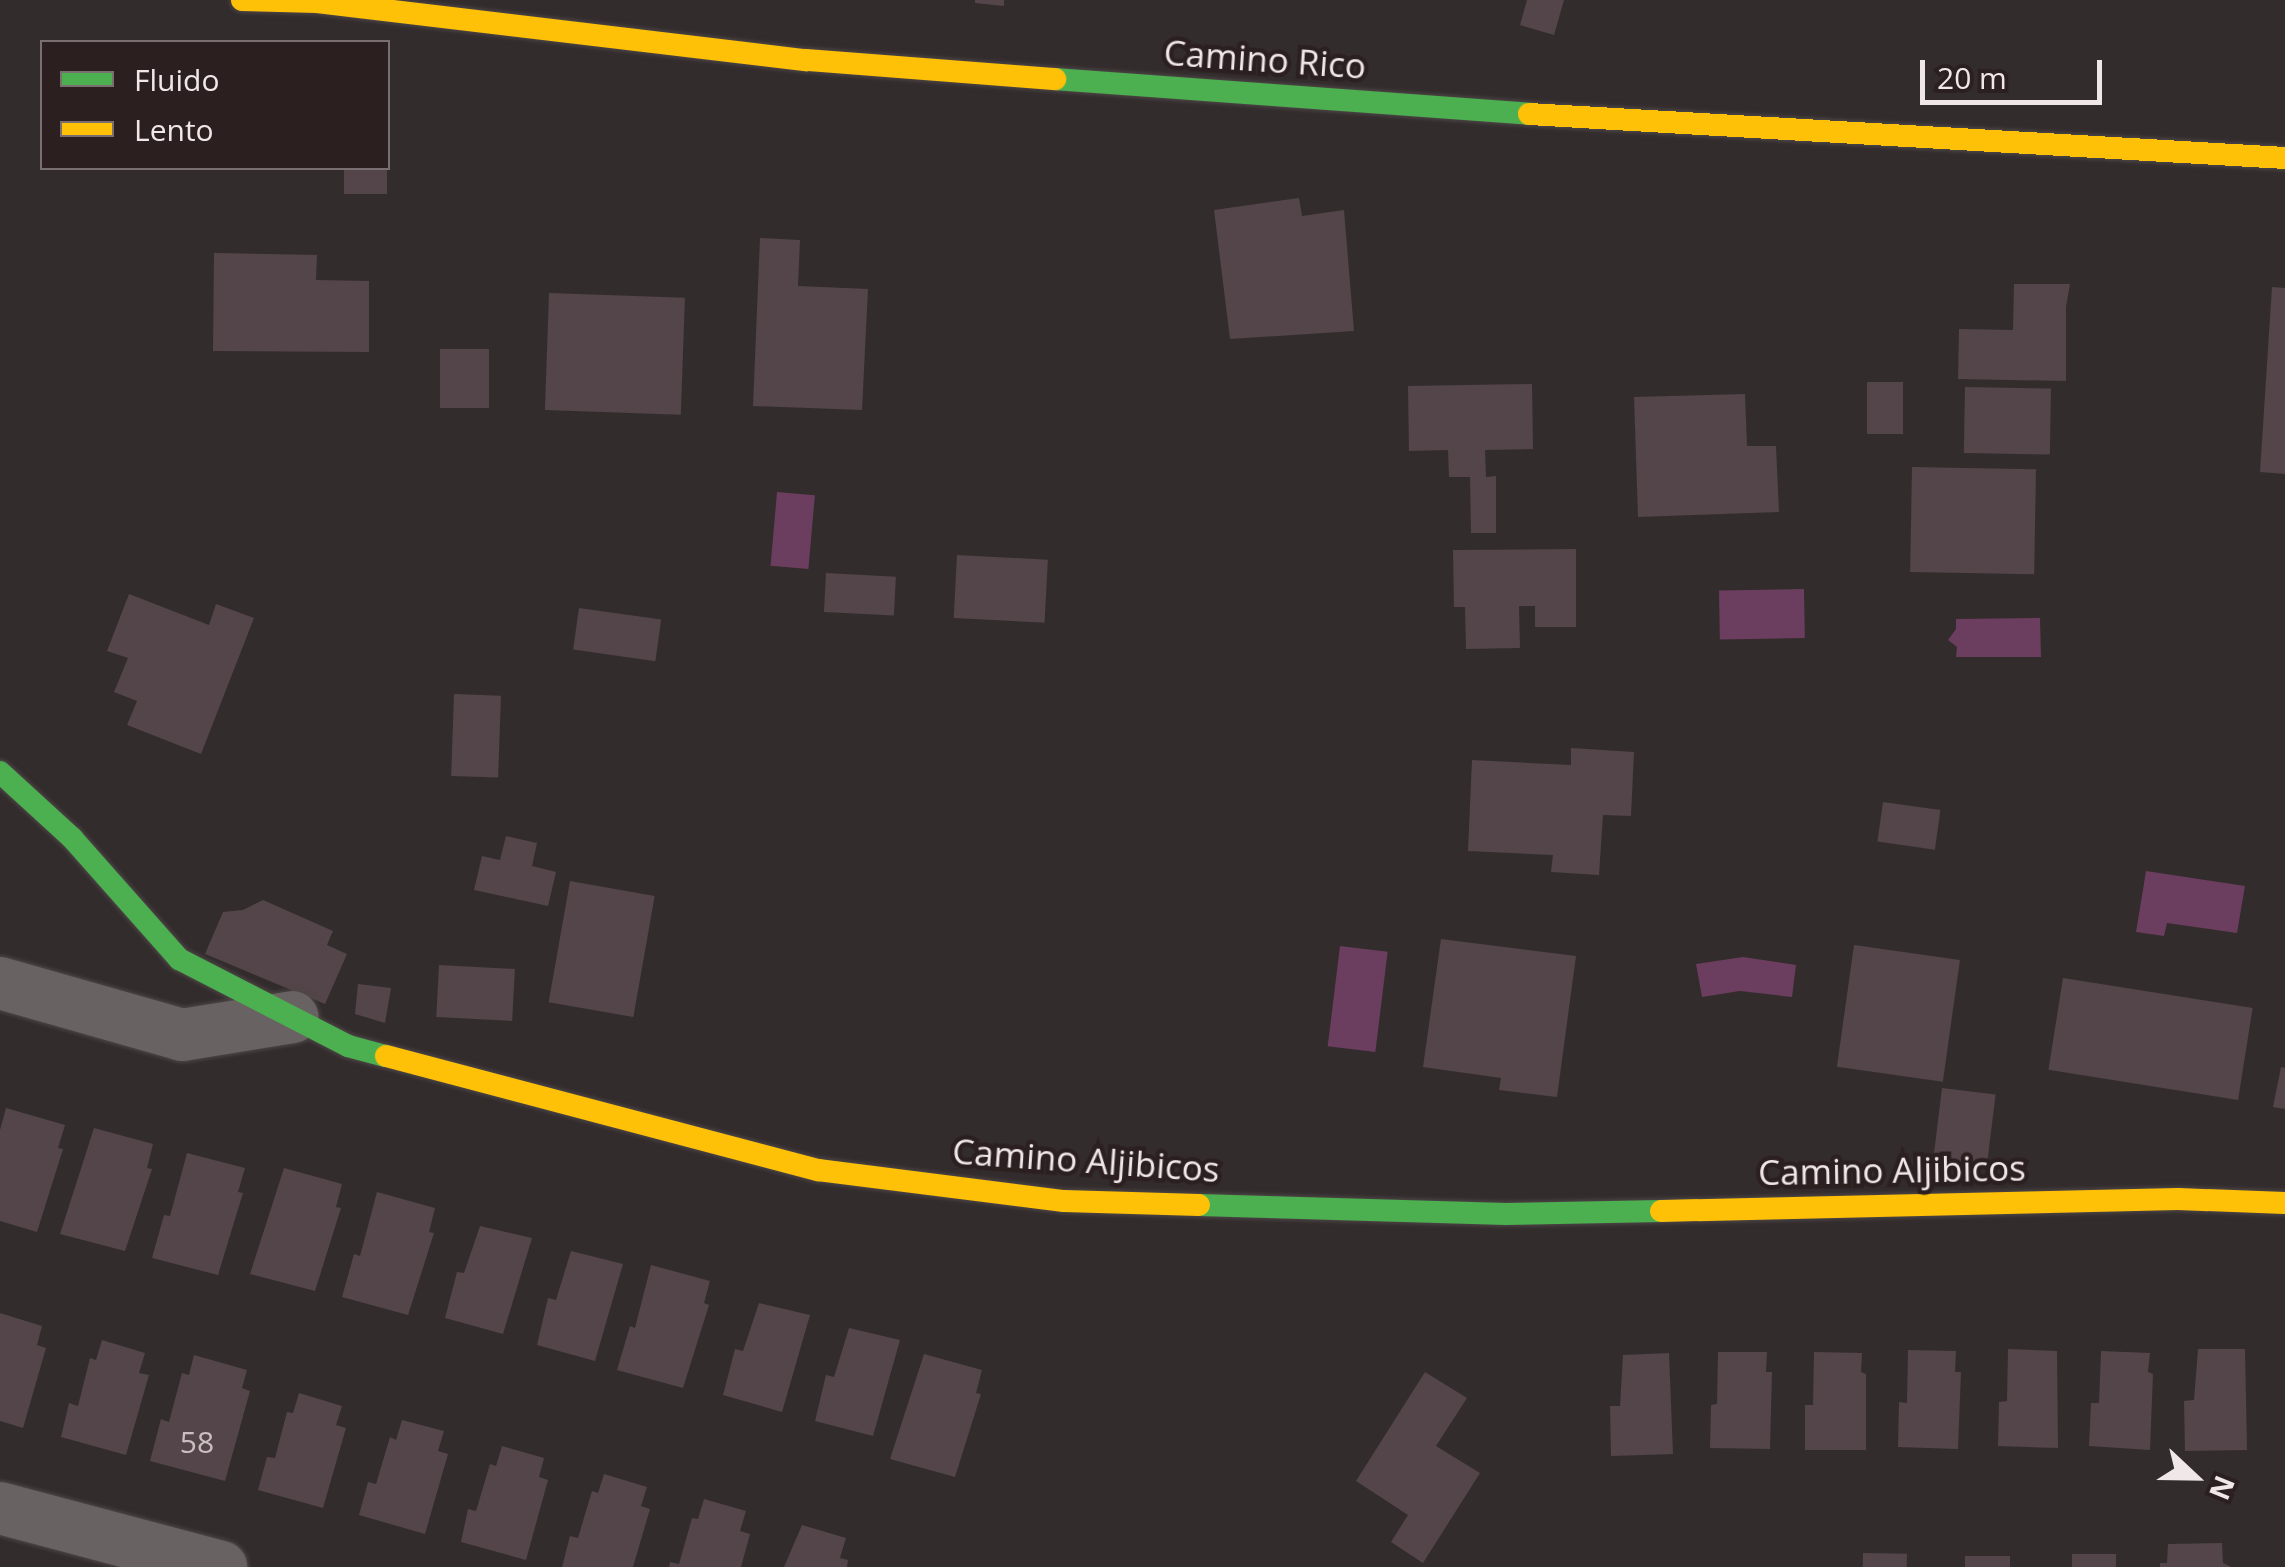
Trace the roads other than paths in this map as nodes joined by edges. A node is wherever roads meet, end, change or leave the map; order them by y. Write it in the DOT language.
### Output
graph roads {
  1 [pos="242,0"];
  2 [pos="317,1"];
  3 [pos="2285,158"];
  4 [pos="0,772"];
  5 [pos="0,983"];
  6 [pos="292,1018"];
  7 [pos="2285,1203"];
  8 [pos="0,1508"];
  9 [pos="221,1567"];
  1 -- 2 [label="street, Camino Rico"];
  2 -- 3 [label="street, Camino Rico"];
  4 -- 6 [label="street, Camino Aljibicos"];
  5 -- 6 [label="street"];
  6 -- 7 [label="street, Camino Aljibicos"];
  8 -- 9 [label="street"];
}
